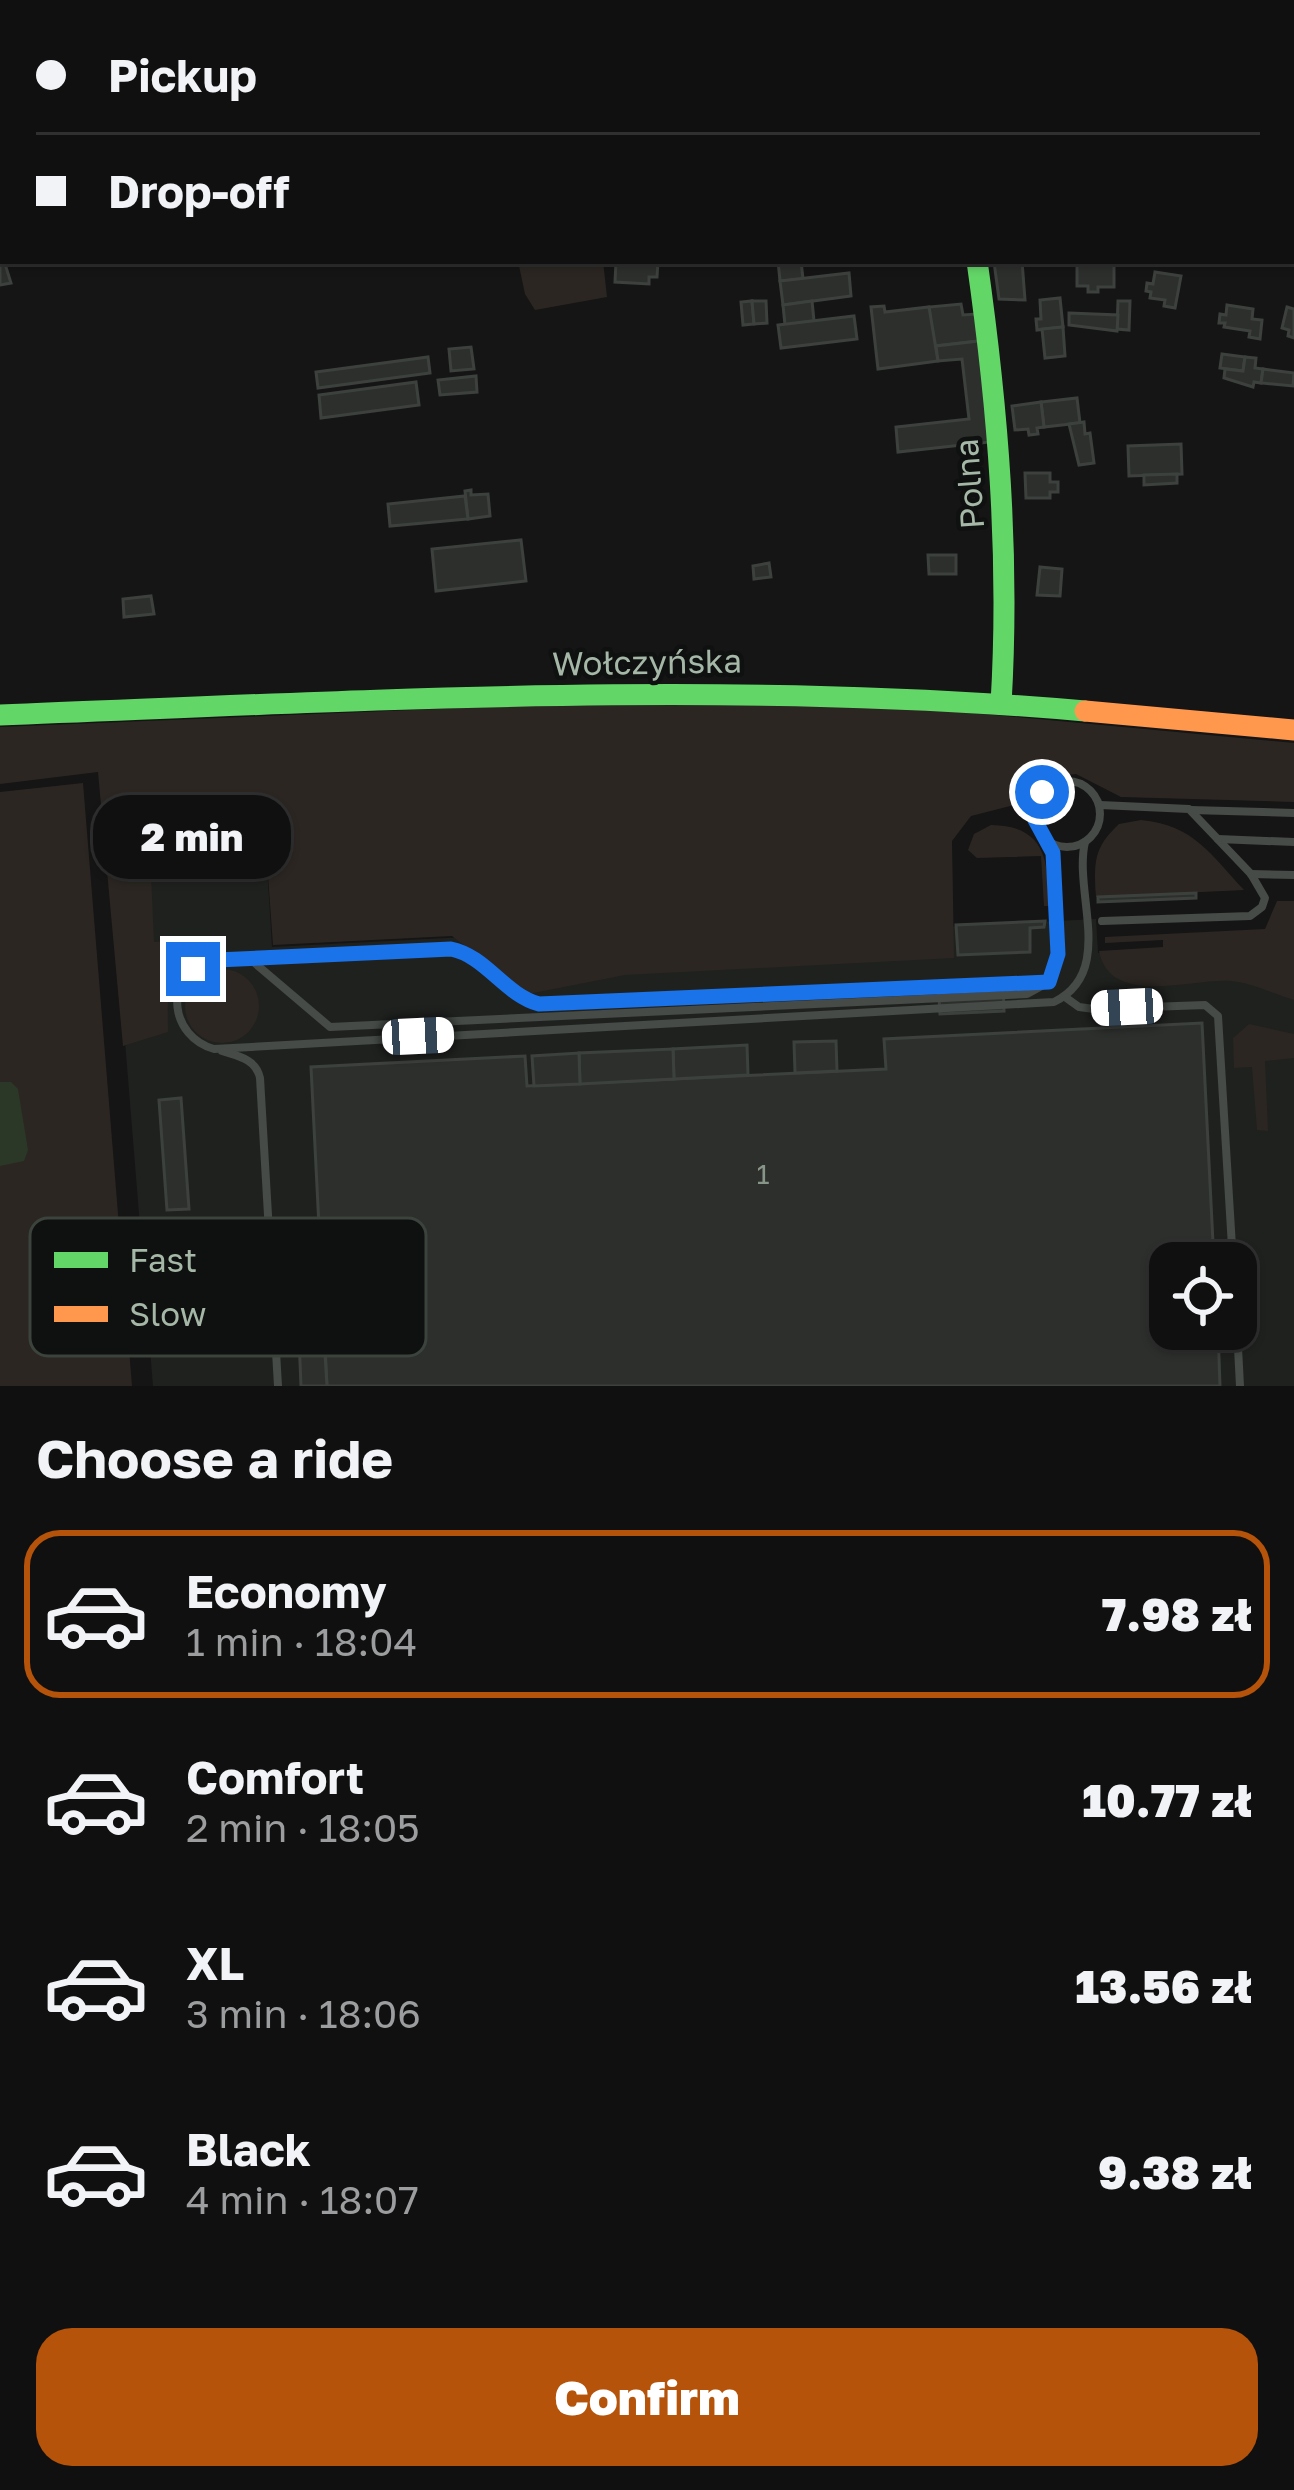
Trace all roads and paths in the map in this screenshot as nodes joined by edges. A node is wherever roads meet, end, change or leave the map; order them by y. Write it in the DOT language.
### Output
graph roads {
  1 [pos="976,264"];
  2 [pos="1001,704"];
  3 [pos="0,715"];
  4 [pos="1294,730"];
  5 [pos="1100,806"];
  6 [pos="1190,809"];
  7 [pos="1294,813"];
  8 [pos="1217,839"];
  9 [pos="1085,842"];
  10 [pos="1294,842"];
  11 [pos="1051,843"];
  12 [pos="1251,874"];
  13 [pos="1294,875"];
  14 [pos="1102,921"];
  15 [pos="250,958"];
  16 [pos="1049,982"];
  17 [pos="1065,997"];
  18 [pos="214,1049"];
  19 [pos="268,1218"];
  20 [pos="1232,1242"];
  21 [pos="1238,1350"];
  22 [pos="276,1356"];
  23 [pos="278,1386"];
  24 [pos="1240,1386"];
  1 -- 2 [label="main road, Polna"];
  2 -- 3 [label="main road, Wołczyńska"];
  2 -- 4 [label="main road, Wołczyńska"];
  5 -- 6 [label="lane"];
  5 -- 9 [label="lane"];
  5 -- 11 [label="lane"];
  6 -- 7 [label="lane"];
  6 -- 8 [label="lane"];
  8 -- 10 [label="lane"];
  8 -- 12 [label="lane"];
  9 -- 11 [label="lane"];
  9 -- 17 [label="lane"];
  11 -- 16 [label="lane"];
  12 -- 13 [label="lane"];
  12 -- 14 [label="lane"];
  15 -- 16 [label="lane"];
  15 -- 16 [label="lane"];
  15 -- 18 [label="lane"];
  17 -- 18 [label="lane"];
  17 -- 20 [label="lane"];
  18 -- 19 [label="lane"];
  21 -- 24 [label="lane"];
  22 -- 23 [label="lane"];
}
